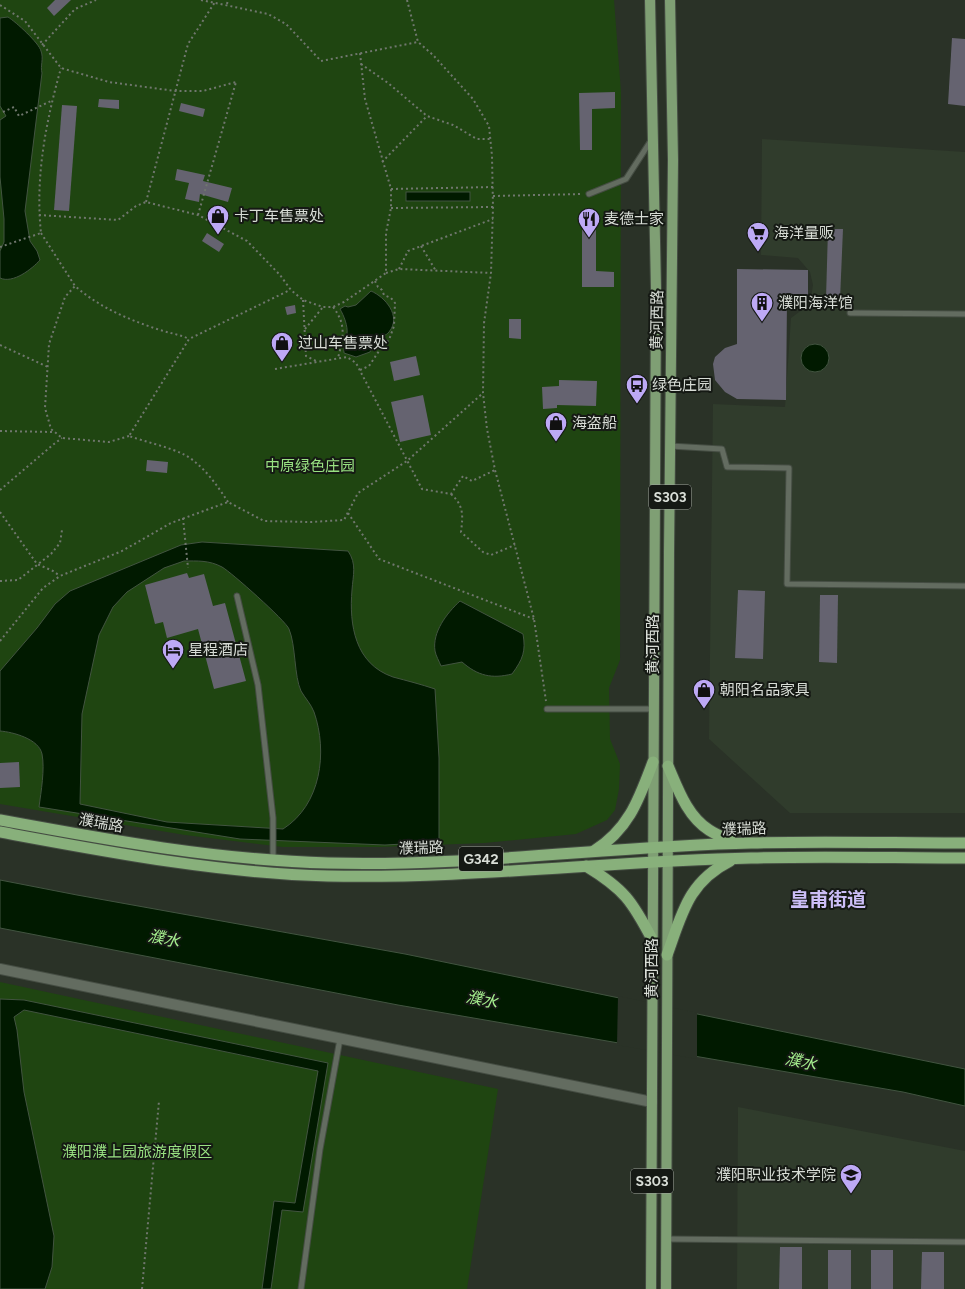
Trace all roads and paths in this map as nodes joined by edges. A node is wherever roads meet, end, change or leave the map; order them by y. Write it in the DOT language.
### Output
graph roads {
  1 [pos="96,0"];
  2 [pos="201,0"];
  3 [pos="228,0"];
  4 [pos="407,0"];
  5 [pos="650,0"];
  6 [pos="670,0"];
  7 [pos="215,2"];
  8 [pos="227,4"];
  9 [pos="0,5"];
  10 [pos="418,42"];
  11 [pos="42,45"];
  12 [pos="360,53"];
  13 [pos="361,64"];
  14 [pos="61,68"];
  15 [pos="175,91"];
  16 [pos="51,101"];
  17 [pos="3,112"];
  18 [pos="427,116"];
  19 [pos="653,136"];
  20 [pos="491,139"];
  21 [pos="382,162"];
  22 [pos="493,187"];
  23 [pos="391,189"];
  24 [pos="589,194"];
  25 [pos="493,196"];
  26 [pos="146,202"];
  27 [pos="493,207"];
  28 [pos="391,208"];
  29 [pos="39,215"];
  30 [pos="198,215"];
  31 [pos="493,219"];
  32 [pos="41,233"];
  33 [pos="421,245"];
  34 [pos="0,247"];
  35 [pos="398,269"];
  36 [pos="436,271"];
  37 [pos="386,273"];
  38 [pos="491,273"];
  39 [pos="375,282"];
  40 [pos="75,286"];
  41 [pos="291,290"];
  42 [pos="303,300"];
  43 [pos="323,307"];
  44 [pos="333,307"];
  45 [pos="850,313"];
  46 [pos="965,314"];
  47 [pos="304,330"];
  48 [pos="189,339"];
  49 [pos="0,345"];
  50 [pos="338,358"];
  51 [pos="317,362"];
  52 [pos="48,367"];
  53 [pos="275,369"];
  54 [pos="360,370"];
  55 [pos="483,393"];
  56 [pos="0,431"];
  57 [pos="53,432"];
  58 [pos="129,436"];
  59 [pos="62,438"];
  60 [pos="670,446"];
  61 [pos="407,461"];
  62 [pos="495,470"];
  63 [pos="0,490"];
  64 [pos="451,494"];
  65 [pos="228,502"];
  66 [pos="0,512"];
  67 [pos="348,513"];
  68 [pos="183,518"];
  69 [pos="62,530"];
  70 [pos="515,545"];
  71 [pos="37,564"];
  72 [pos="188,568"];
  73 [pos="60,576"];
  74 [pos="0,581"];
  75 [pos="965,586"];
  76 [pos="237,596"];
  77 [pos="534,619"];
  78 [pos="0,641"];
  79 [pos="547,709"];
  80 [pos="653,709"];
  81 [pos="653,762"];
  82 [pos="668,766"];
  83 [pos="0,820"];
  84 [pos="0,832"];
  85 [pos="965,843"];
  86 [pos="735,844"];
  87 [pos="667,847"];
  88 [pos="652,848"];
  89 [pos="593,852"];
  90 [pos="735,858"];
  91 [pos="965,858"];
  92 [pos="273,860"];
  93 [pos="667,862"];
  94 [pos="652,863"];
  95 [pos="585,866"];
  96 [pos="652,940"];
  97 [pos="667,955"];
  98 [pos="0,969"];
  99 [pos="340,1039"];
  100 [pos="159,1101"];
  101 [pos="652,1102"];
  102 [pos="666,1239"];
  103 [pos="965,1242"];
  104 [pos="142,1289"];
  105 [pos="301,1289"];
  106 [pos="651,1289"];
  107 [pos="666,1289"];
  1 -- 11 [label="path"];
  2 -- 7 [label="path"];
  3 -- 8 [label="path"];
  4 -- 10 [label="path"];
  5 -- 19 [label="main road, 黄河西路 / S303"];
  6 -- 60 [label="main road, 黄河西路 / S303"];
  7 -- 8 [label="path"];
  7 -- 15 [label="path"];
  8 -- 12 [label="path"];
  9 -- 11 [label="path"];
  10 -- 12 [label="path"];
  10 -- 20 [label="path"];
  11 -- 14 [label="path"];
  12 -- 13 [label="path"];
  13 -- 18 [label="path"];
  13 -- 21 [label="path"];
  14 -- 15 [label="path"];
  14 -- 16 [label="path"];
  15 -- 26 [label="path"];
  15 -- 30 [label="path"];
  16 -- 17 [label="path"];
  16 -- 29 [label="path"];
  18 -- 20 [label="path"];
  18 -- 21 [label="path"];
  19 -- 24 [label="lane"];
  19 -- 80 [label="main road, 黄河西路 / S303"];
  20 -- 22 [label="path"];
  21 -- 23 [label="path"];
  22 -- 23 [label="path"];
  22 -- 25 [label="path"];
  23 -- 28 [label="path"];
  24 -- 25 [label="path"];
  25 -- 27 [label="path"];
  26 -- 29 [label="path"];
  26 -- 30 [label="path"];
  27 -- 28 [label="path"];
  27 -- 31 [label="path"];
  28 -- 37 [label="path"];
  29 -- 32 [label="path"];
  30 -- 41 [label="path"];
  31 -- 33 [label="path"];
  31 -- 38 [label="path"];
  32 -- 34 [label="path"];
  32 -- 40 [label="path"];
  33 -- 35 [label="path"];
  33 -- 36 [label="path"];
  35 -- 36 [label="path"];
  35 -- 37 [label="path"];
  36 -- 38 [label="path"];
  37 -- 39 [label="path"];
  38 -- 55 [label="path"];
  39 -- 44 [label="path"];
  39 -- 54 [label="path"];
  40 -- 48 [label="path"];
  40 -- 52 [label="path"];
  41 -- 42 [label="path"];
  41 -- 48 [label="path"];
  42 -- 43 [label="path"];
  42 -- 47 [label="path"];
  43 -- 44 [label="path"];
  43 -- 47 [label="path"];
  44 -- 50 [label="path"];
  45 -- 46 [label="lane"];
  47 -- 51 [label="path"];
  48 -- 58 [label="path"];
  49 -- 52 [label="path"];
  50 -- 51 [label="path"];
  50 -- 54 [label="path"];
  51 -- 53 [label="path"];
  52 -- 57 [label="path"];
  54 -- 61 [label="path"];
  55 -- 61 [label="path"];
  55 -- 62 [label="path"];
  56 -- 57 [label="path"];
  57 -- 59 [label="path"];
  58 -- 59 [label="path"];
  58 -- 65 [label="path"];
  59 -- 63 [label="path"];
  60 -- 75 [label="lane"];
  60 -- 82 [label="main road, 黄河西路 / S303"];
  61 -- 64 [label="path"];
  61 -- 67 [label="path"];
  62 -- 64 [label="path"];
  62 -- 70 [label="path"];
  64 -- 70 [label="path"];
  65 -- 67 [label="path"];
  65 -- 68 [label="path"];
  66 -- 71 [label="path"];
  67 -- 77 [label="path"];
  68 -- 72 [label="path"];
  68 -- 73 [label="path"];
  69 -- 71 [label="path"];
  70 -- 77 [label="path"];
  71 -- 73 [label="path"];
  71 -- 74 [label="path"];
  73 -- 78 [label="path"];
  76 -- 92 [label="lane"];
  77 -- 79 [label="path"];
  79 -- 80 [label="lane"];
  80 -- 81 [label="main road, 黄河西路 / S303"];
  81 -- 88 [label="main road, 黄河西路 / S303"];
  81 -- 89 [label="highway"];
  82 -- 86 [label="highway"];
  82 -- 87 [label="main road, 黄河西路 / S303"];
  83 -- 92 [label="highway, 濮瑞路 / G342"];
  84 -- 95 [label="highway, 濮瑞路 / G342"];
  85 -- 86 [label="highway, 濮瑞路 / G342"];
  86 -- 87 [label="highway, 濮瑞路 / G342"];
  87 -- 88 [label="highway, 濮瑞路 / G342"];
  87 -- 93 [label="main road, 黄河西路 / S303"];
  88 -- 89 [label="highway, 濮瑞路 / G342"];
  88 -- 94 [label="main road, 黄河西路 / S303"];
  89 -- 92 [label="highway, 濮瑞路 / G342"];
  90 -- 91 [label="highway, 濮瑞路 / G342"];
  90 -- 93 [label="highway, 濮瑞路 / G342"];
  90 -- 97 [label="highway"];
  93 -- 94 [label="highway, 濮瑞路 / G342"];
  93 -- 97 [label="main road, 黄河西路 / S303"];
  94 -- 95 [label="highway, 濮瑞路 / G342"];
  94 -- 96 [label="main road, 黄河西路 / S303"];
  95 -- 96 [label="highway"];
  96 -- 101 [label="main road, 黄河西路 / S303"];
  97 -- 102 [label="main road, 黄河西路 / S303"];
  98 -- 99 [label="street"];
  99 -- 101 [label="street"];
  99 -- 105 [label="lane"];
  100 -- 104 [label="path"];
  101 -- 106 [label="main road, 黄河西路 / S303"];
  102 -- 103 [label="lane"];
  102 -- 107 [label="main road, 黄河西路 / S303"];
}
